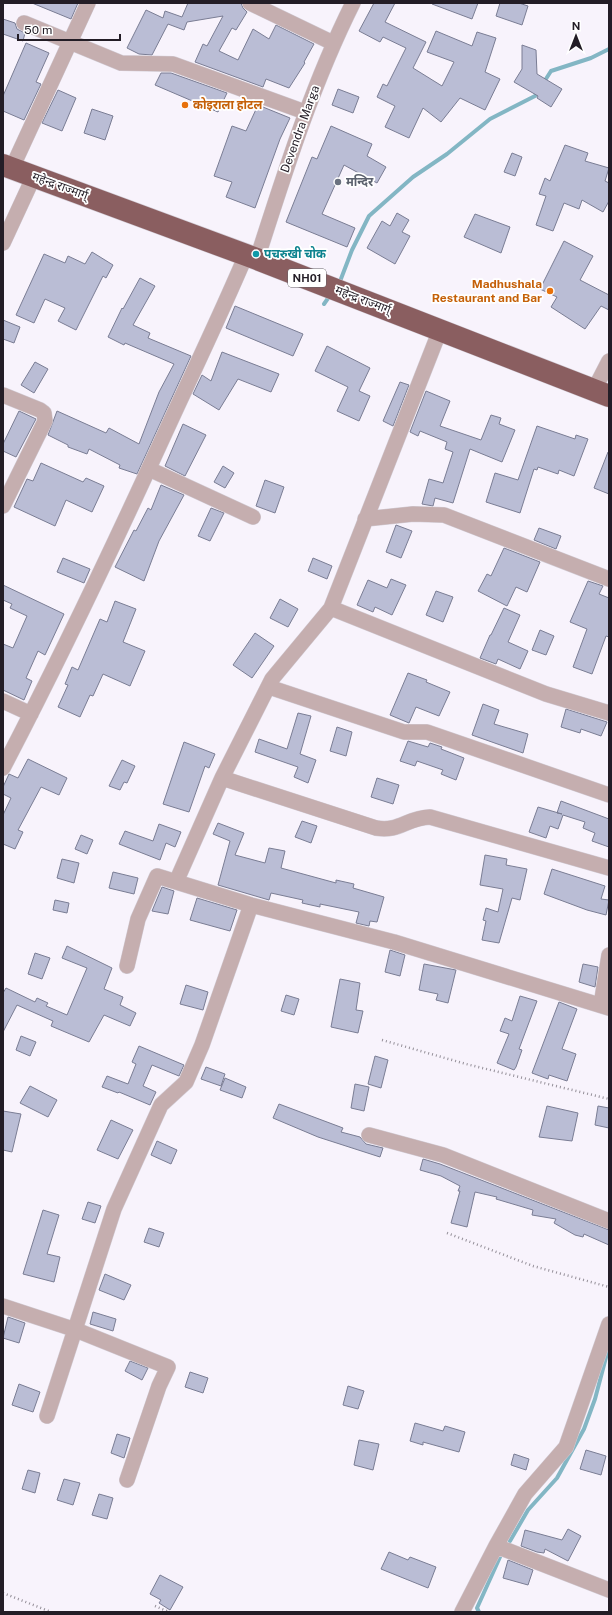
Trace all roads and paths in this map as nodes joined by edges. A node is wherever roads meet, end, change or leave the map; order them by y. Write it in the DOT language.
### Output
graph roads {
  1 [pos="88,3"];
  2 [pos="250,3"];
  3 [pos="353,3"];
  4 [pos="24,23"];
  5 [pos="69,43"];
  6 [pos="332,43"];
  7 [pos="305,112"];
  8 [pos="8,166"];
  9 [pos="34,176"];
  10 [pos="3,243"];
  11 [pos="252,257"];
  12 [pos="440,330"];
  13 [pos="609,360"];
  14 [pos="602,393"];
  15 [pos="3,395"];
  16 [pos="149,469"];
  17 [pos="3,506"];
  18 [pos="253,517"];
  19 [pos="365,519"];
  20 [pos="609,580"];
  21 [pos="330,608"];
  22 [pos="269,687"];
  23 [pos="3,701"];
  24 [pos="609,713"];
  25 [pos="31,714"];
  26 [pos="3,768"];
  27 [pos="222,778"];
  28 [pos="609,795"];
  29 [pos="609,868"];
  30 [pos="176,882"];
  31 [pos="252,905"];
  32 [pos="609,955"];
  33 [pos="127,966"];
  34 [pos="605,1007"];
  35 [pos="382,1040"];
  36 [pos="609,1099"];
  37 [pos="369,1136"];
  38 [pos="609,1221"];
  39 [pos="447,1233"];
  40 [pos="609,1287"];
  41 [pos="3,1306"];
  42 [pos="609,1324"];
  43 [pos="76,1330"];
  44 [pos="47,1416"];
  45 [pos="127,1480"];
  46 [pos="496,1546"];
  47 [pos="609,1590"];
  48 [pos="3,1593"];
  49 [pos="155,1606"];
  50 [pos="51,1612"];
  51 [pos="169,1612"];
  52 [pos="462,1612"];
  1 -- 5 [label="street"];
  2 -- 6 [label="street"];
  3 -- 6 [label="street, Devendra Marga"];
  4 -- 5 [label="street"];
  5 -- 7 [label="street"];
  5 -- 8 [label="street"];
  6 -- 7 [label="street, Devendra Marga"];
  7 -- 11 [label="street, Devendra Marga"];
  8 -- 9 [label="highway, महेन्द्र राज्मार्ग् / NH01"];
  9 -- 10 [label="street"];
  9 -- 11 [label="highway, महेन्द्र राज्मार्ग् / NH01"];
  11 -- 12 [label="highway, महेन्द्र राज्मार्ग् / NH01"];
  11 -- 16 [label="street, Devendra Marga"];
  12 -- 14 [label="highway, महेन्द्र राज्मार्ग् / NH01"];
  12 -- 19 [label="street"];
  13 -- 14 [label="street"];
  15 -- 17 [label="street"];
  16 -- 18 [label="street"];
  16 -- 25 [label="street, Devendra Marga"];
  19 -- 20 [label="street"];
  19 -- 21 [label="street"];
  21 -- 22 [label="street"];
  21 -- 24 [label="street"];
  22 -- 27 [label="street"];
  22 -- 28 [label="street"];
  23 -- 25 [label="street"];
  25 -- 26 [label="street, Devendra Marga"];
  27 -- 29 [label="street"];
  27 -- 30 [label="street"];
  30 -- 31 [label="street"];
  30 -- 33 [label="street"];
  31 -- 34 [label="street"];
  31 -- 43 [label="street"];
  32 -- 34 [label="street"];
  35 -- 36 [label="path"];
  37 -- 38 [label="street"];
  39 -- 40 [label="path"];
  41 -- 43 [label="street"];
  42 -- 46 [label="street"];
  43 -- 44 [label="street"];
  43 -- 45 [label="street"];
  46 -- 47 [label="street"];
  46 -- 52 [label="street"];
  48 -- 50 [label="path"];
  49 -- 51 [label="path"];
}
